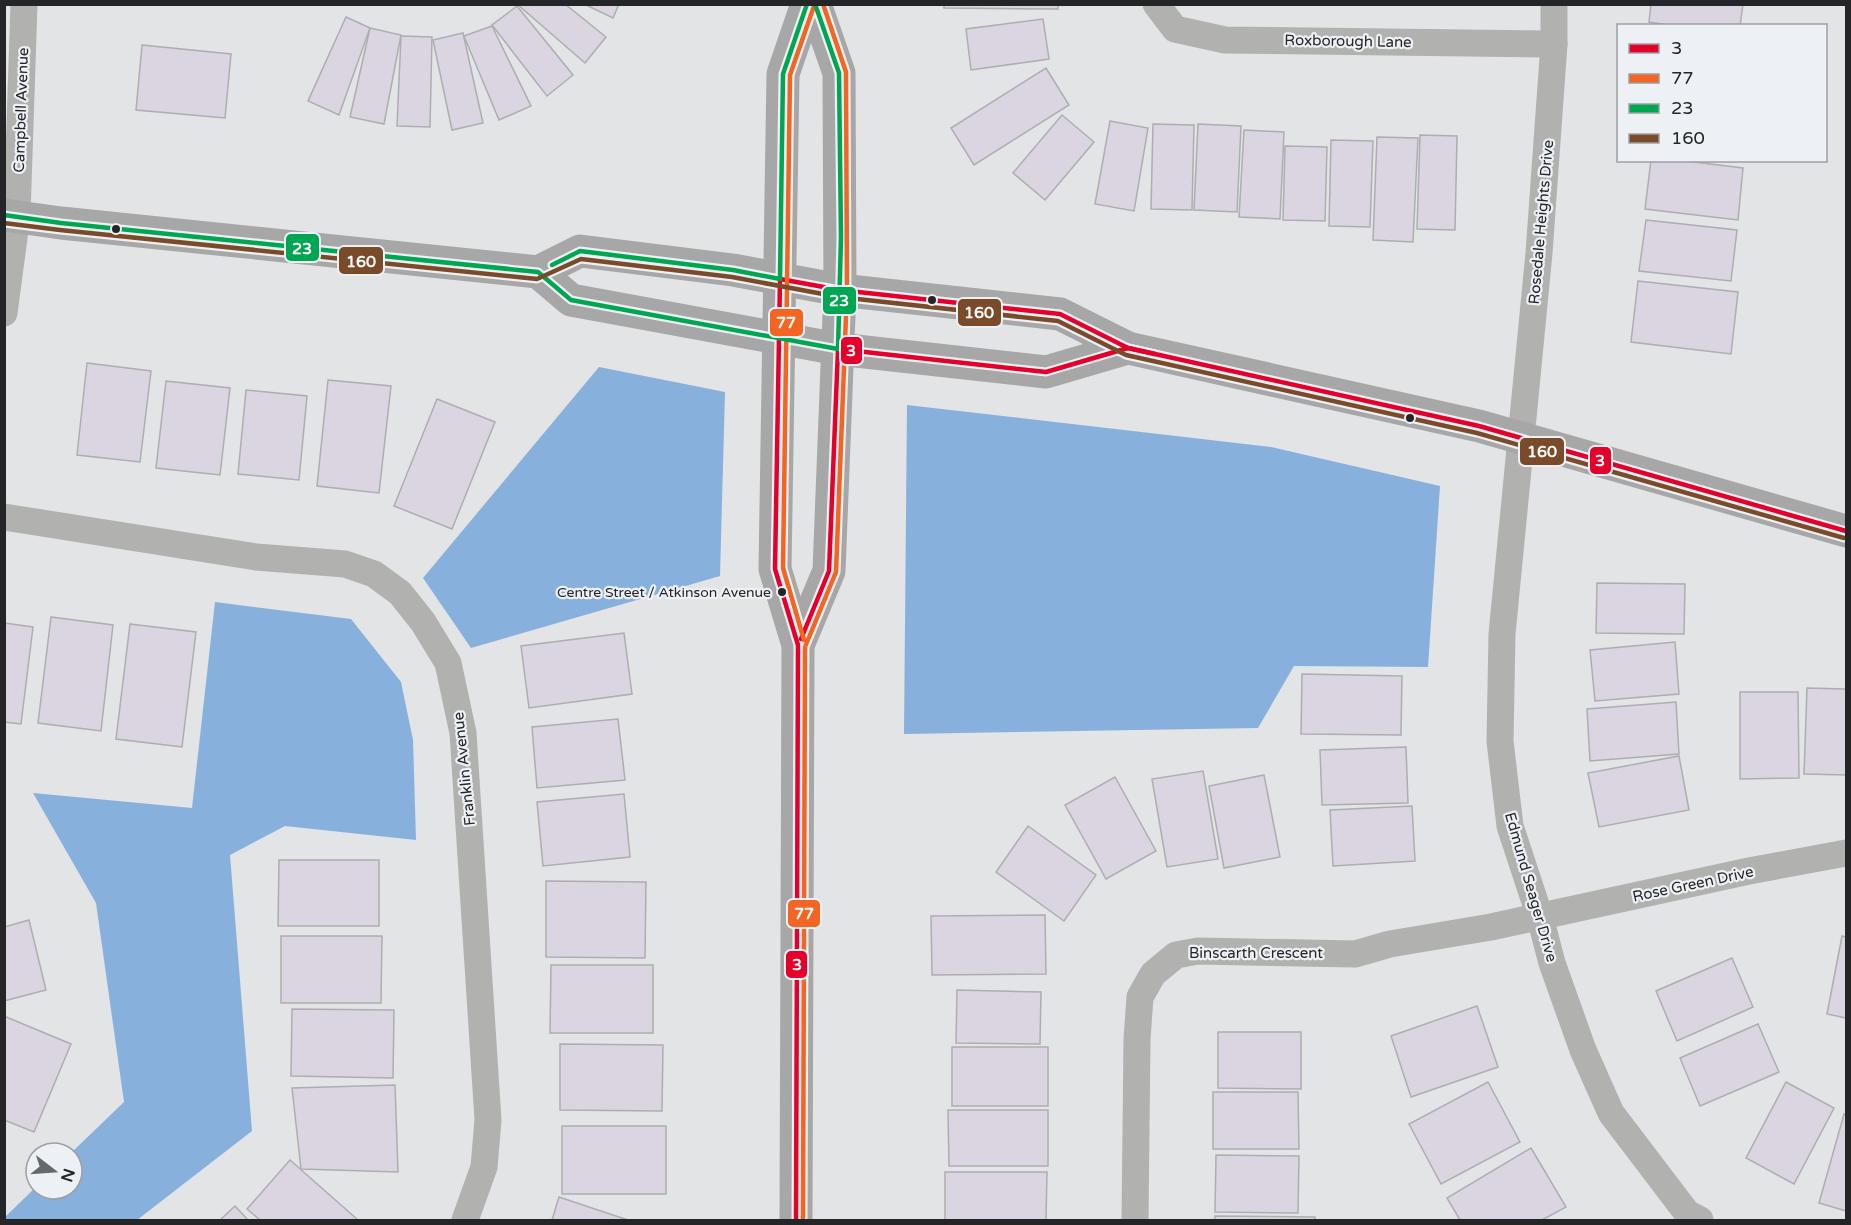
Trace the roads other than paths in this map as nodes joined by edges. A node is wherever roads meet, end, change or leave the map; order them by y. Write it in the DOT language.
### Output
graph roads {
  1 [pos="24,4"];
  2 [pos="807,4"];
  3 [pos="815,4"];
  4 [pos="1156,4"];
  5 [pos="1554,4"];
  6 [pos="1554,44"];
  7 [pos="11,215"];
  8 [pos="538,272"];
  9 [pos="780,279"];
  10 [pos="840,290"];
  11 [pos="4,313"];
  12 [pos="779,338"];
  13 [pos="1128,348"];
  14 [pos="838,349"];
  15 [pos="1522,440"];
  16 [pos="4,517"];
  17 [pos="1846,531"];
  18 [pos="798,645"];
  19 [pos="1846,853"];
  20 [pos="1540,917"];
  21 [pos="465,1221"];
  22 [pos="796,1221"];
  23 [pos="1135,1221"];
  24 [pos="1700,1221"];
  1 -- 7 [label="street, Campbell Avenue"];
  2 -- 9 [label="street"];
  3 -- 10 [label="street"];
  4 -- 6 [label="street, Roxborough Lane"];
  5 -- 6 [label="street, Rosedale Heights Drive"];
  6 -- 15 [label="street, Rosedale Heights Drive"];
  7 -- 8 [label="street"];
  7 -- 11 [label="street, Campbell Avenue"];
  8 -- 9 [label="street"];
  8 -- 12 [label="street"];
  9 -- 10 [label="street"];
  9 -- 12 [label="street"];
  10 -- 13 [label="street"];
  10 -- 14 [label="street"];
  12 -- 14 [label="street"];
  12 -- 18 [label="street"];
  13 -- 14 [label="street"];
  13 -- 15 [label="street"];
  14 -- 18 [label="street"];
  15 -- 17 [label="street"];
  15 -- 20 [label="street, Edmund Seager Drive"];
  16 -- 21 [label="street, Franklin Avenue"];
  18 -- 22 [label="street"];
  19 -- 20 [label="street, Rose Green Drive"];
  20 -- 23 [label="street, Binscarth Crescent"];
  20 -- 24 [label="street, Edmund Seager Drive"];
}
